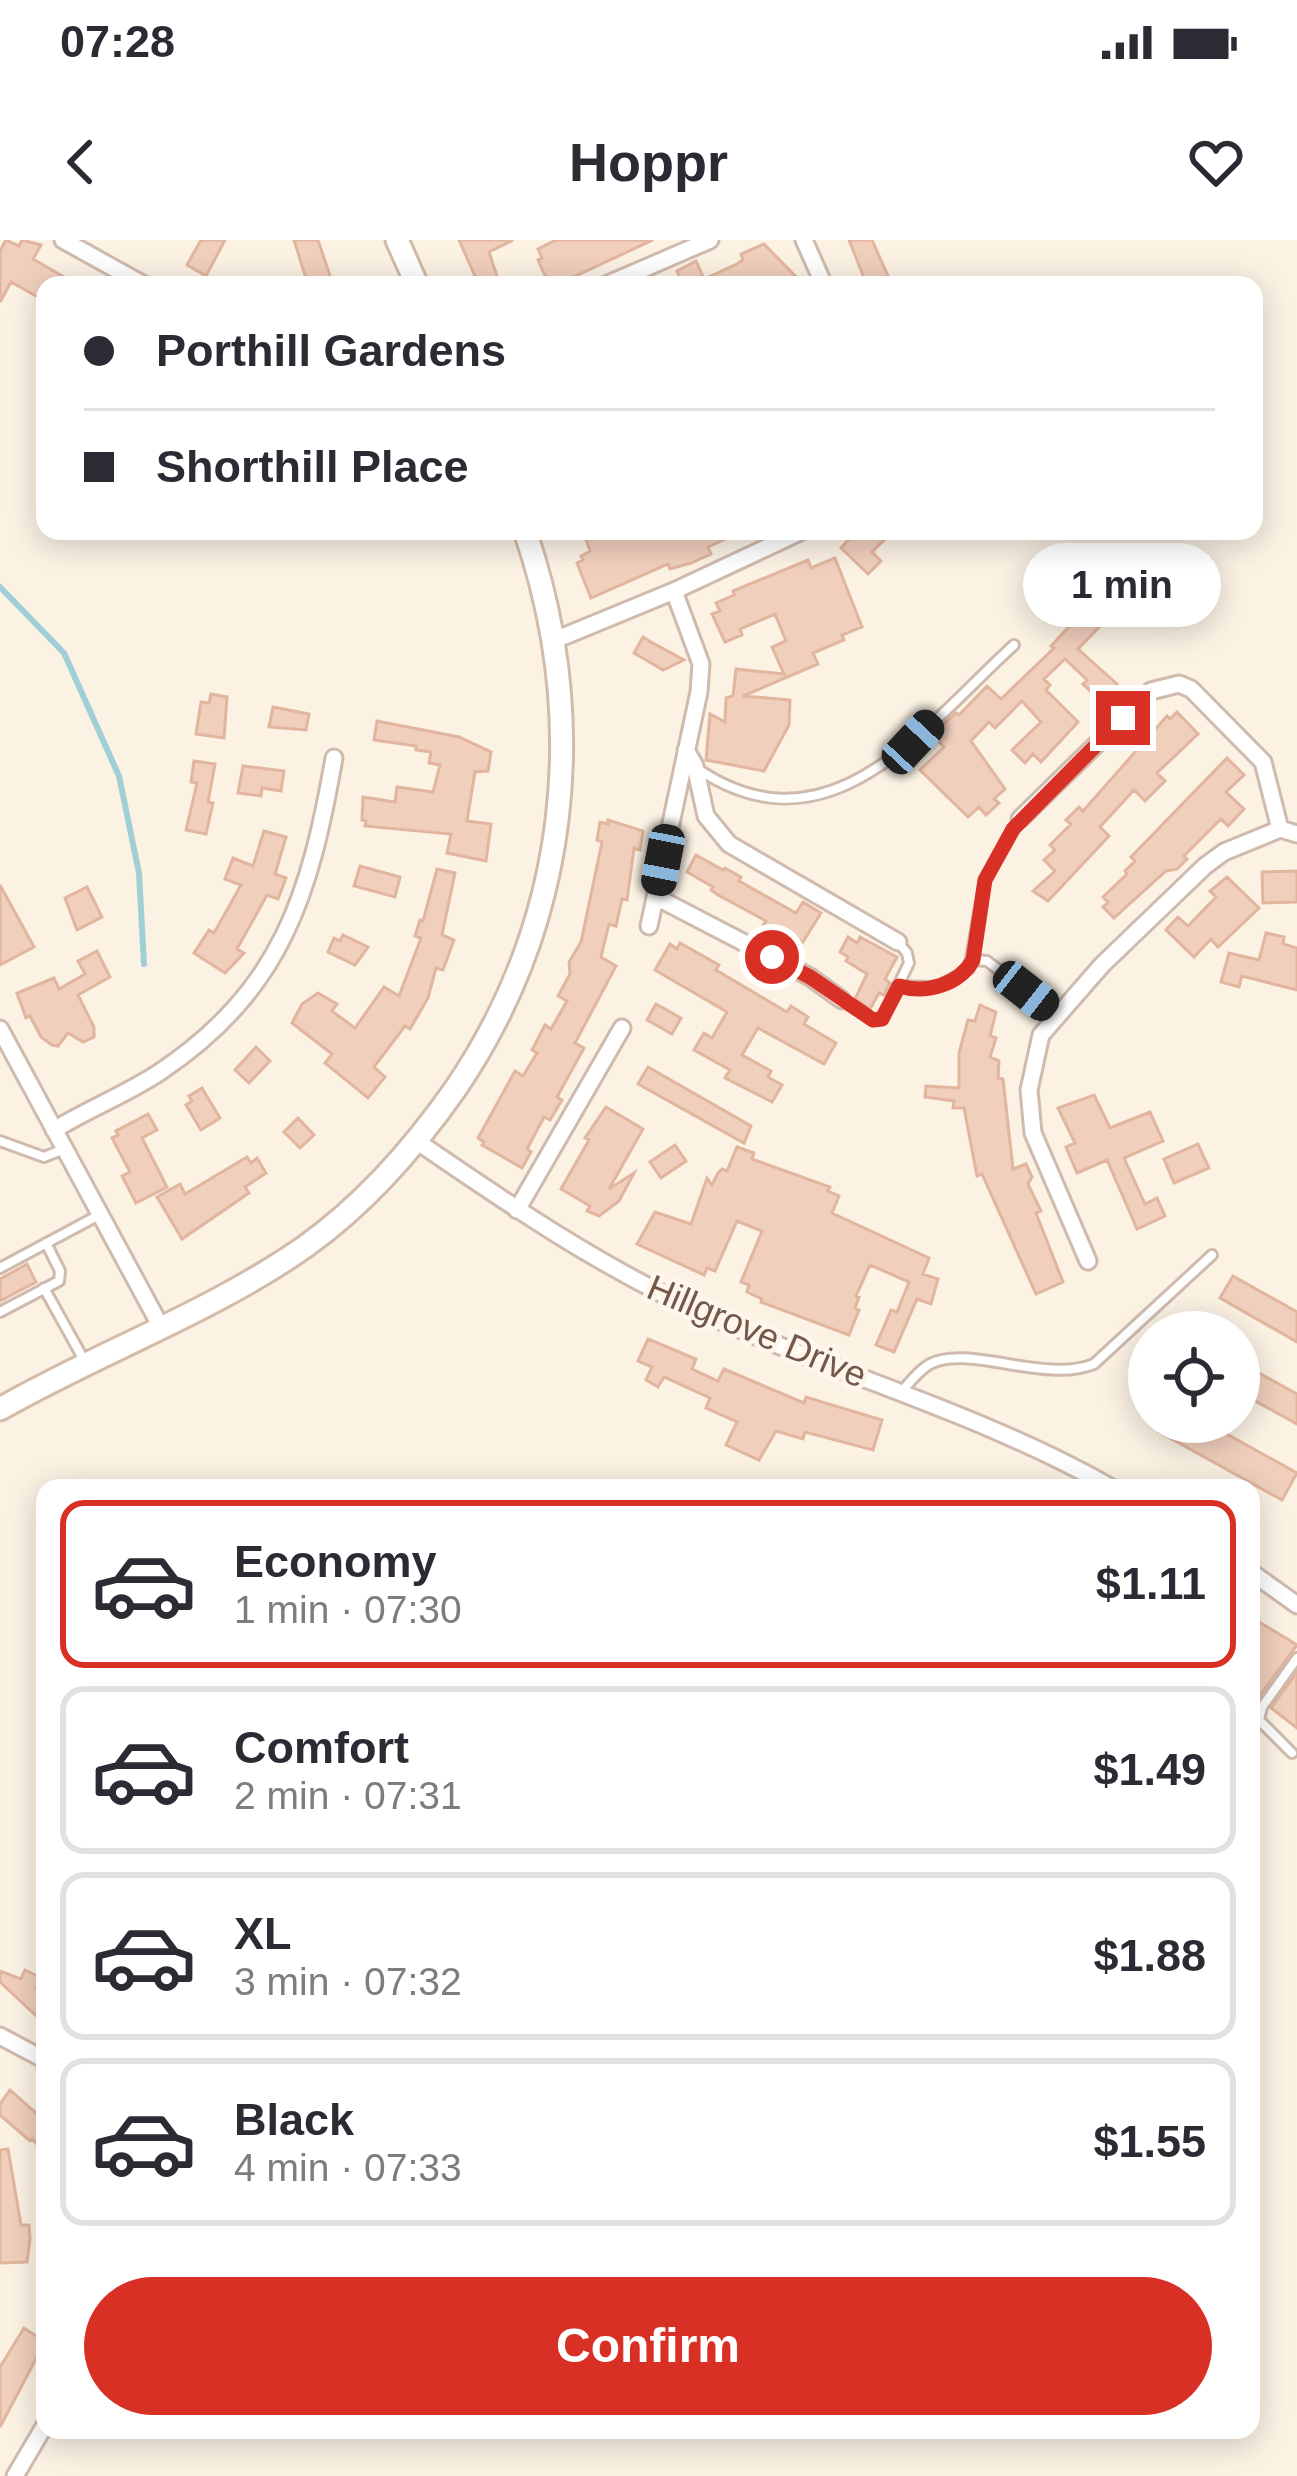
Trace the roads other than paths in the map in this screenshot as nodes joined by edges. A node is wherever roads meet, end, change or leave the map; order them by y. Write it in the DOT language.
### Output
graph roads {
  1 [pos="63,240"];
  2 [pos="397,240"];
  3 [pos="710,240"];
  4 [pos="804,240"];
  5 [pos="128,276"];
  6 [pos="413,276"];
  7 [pos="627,276"];
  8 [pos="820,276"];
  9 [pos="527,540"];
  10 [pos="783,540"];
  11 [pos="674,591"];
  12 [pos="555,640"];
  13 [pos="1014,645"];
  14 [pos="686,750"];
  15 [pos="334,758"];
  16 [pos="694,766"];
  17 [pos="1020,819"];
  18 [pos="1288,832"];
  19 [pos="656,897"];
  20 [pos="649,926"];
  21 [pos="898,942"];
  22 [pos="973,960"];
  23 [pos="899,986"];
  24 [pos="842,1000"];
  25 [pos="1056,1014"];
  26 [pos="622,1028"];
  27 [pos="0,1029"];
  28 [pos="54,1130"];
  29 [pos="0,1141"];
  30 [pos="418,1142"];
  31 [pos="64,1149"];
  32 [pos="517,1210"];
  33 [pos="99,1215"];
  34 [pos="46,1243"];
  35 [pos="1212,1255"];
  36 [pos="1088,1261"];
  37 [pos="0,1268"];
  38 [pos="44,1288"];
  39 [pos="0,1312"];
  40 [pos="161,1327"];
  41 [pos="86,1362"];
  42 [pos="901,1392"];
  43 [pos="0,1409"];
  44 [pos="1094,1479"];
  45 [pos="1260,1578"];
  46 [pos="1297,1604"];
  47 [pos="1297,1658"];
  48 [pos="1260,1716"];
  49 [pos="1260,1722"];
  50 [pos="1292,1754"];
  51 [pos="0,2036"];
  52 [pos="36,2055"];
  53 [pos="37,2439"];
  54 [pos="15,2476"];
  1 -- 5 [label="street"];
  2 -- 6 [label="street"];
  3 -- 7 [label="street"];
  4 -- 8 [label="street"];
  9 -- 12 [label="street"];
  10 -- 11 [label="street"];
  11 -- 12 [label="street"];
  11 -- 14 [label="street"];
  12 -- 30 [label="street"];
  13 -- 16 [label="lane"];
  14 -- 16 [label="street"];
  14 -- 19 [label="street"];
  15 -- 28 [label="street"];
  16 -- 21 [label="street"];
  17 -- 18 [label="street"];
  17 -- 22 [label="lane"];
  18 -- 25 [label="street"];
  19 -- 20 [label="street"];
  19 -- 24 [label="street"];
  21 -- 23 [label="lane"];
  22 -- 23 [label="lane"];
  22 -- 25 [label="lane"];
  23 -- 24 [label="lane"];
  25 -- 36 [label="street"];
  26 -- 32 [label="street"];
  27 -- 28 [label="street"];
  28 -- 31 [label="street"];
  29 -- 31 [label="lane"];
  30 -- 32 [label="street, Hillgrove Drive"];
  30 -- 40 [label="street"];
  31 -- 33 [label="street"];
  32 -- 42 [label="street, Hillgrove Drive"];
  33 -- 34 [label="lane"];
  33 -- 40 [label="street"];
  34 -- 37 [label="lane"];
  34 -- 38 [label="lane"];
  35 -- 42 [label="lane"];
  38 -- 39 [label="lane"];
  38 -- 41 [label="lane"];
  40 -- 41 [label="street"];
  41 -- 43 [label="street"];
  42 -- 44 [label="street, Hillgrove Drive"];
  45 -- 46 [label="street"];
  47 -- 48 [label="lane"];
  49 -- 50 [label="lane"];
  51 -- 52 [label="street"];
  53 -- 54 [label="street"];
}
